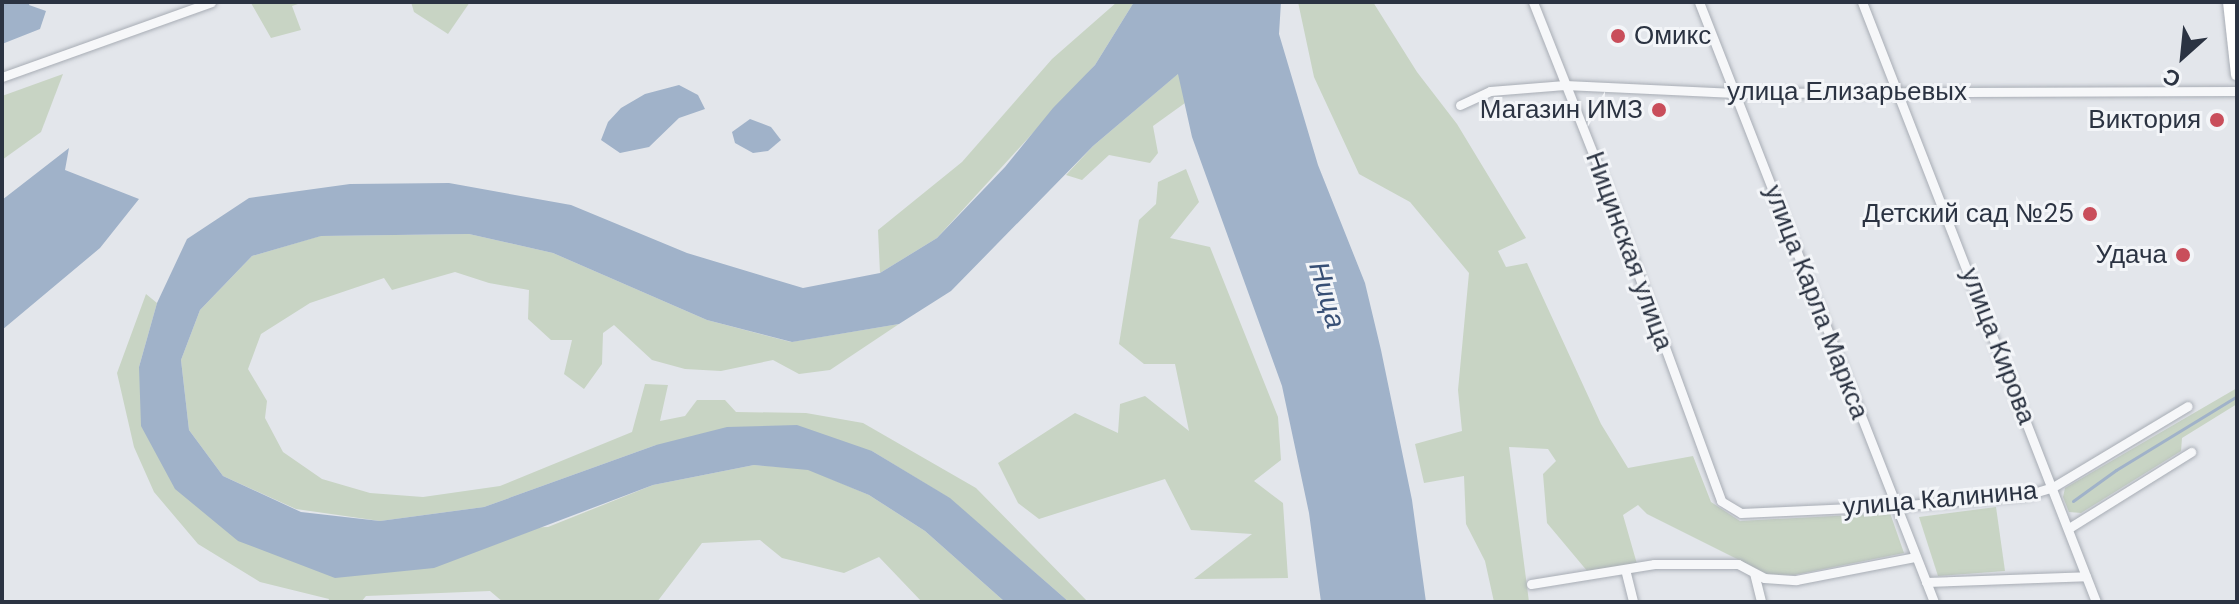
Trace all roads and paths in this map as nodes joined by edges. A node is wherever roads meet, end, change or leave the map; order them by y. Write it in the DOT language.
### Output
graph roads {
  1 [pos="211,2"];
  2 [pos="1533,2"];
  3 [pos="1699,2"];
  4 [pos="1862,2"];
  5 [pos="2229,2"];
  6 [pos="2237,75"];
  7 [pos="2,77"];
  8 [pos="1565,85"];
  9 [pos="2237,91"];
  10 [pos="1735,93"];
  11 [pos="1898,93"];
  12 [pos="1460,105"];
  13 [pos="2188,406"];
  14 [pos="2191,452"];
  15 [pos="2053,487"];
  16 [pos="1721,501"];
  17 [pos="1896,506"];
  18 [pos="2069,528"];
  19 [pos="1916,557"];
  20 [pos="1625,569"];
  21 [pos="1754,573"];
  22 [pos="2086,576"];
  23 [pos="1926,582"];
  24 [pos="1531,584"];
  25 [pos="1633,602"];
  26 [pos="1761,602"];
  27 [pos="1934,602"];
  28 [pos="2096,602"];
  1 -- 7 [label="street"];
  2 -- 8 [label="street, Ницинская улица"];
  3 -- 10 [label="street, улица Карла Маркса"];
  4 -- 11 [label="street, улица Кирова"];
  5 -- 6 [label="main road"];
  8 -- 10 [label="street, улица Елизарьевых"];
  8 -- 12 [label="street, улица Елизарьевых"];
  8 -- 16 [label="street, Ницинская улица"];
  9 -- 11 [label="street, улица Елизарьевых"];
  10 -- 11 [label="street, улица Елизарьевых"];
  10 -- 17 [label="street, улица Карла Маркса"];
  11 -- 15 [label="street, улица Кирова"];
  13 -- 15 [label="street, улица Калинина"];
  14 -- 18 [label="street, улица Калинина"];
  15 -- 17 [label="street, улица Калинина"];
  15 -- 18 [label="street, улица Кирова"];
  16 -- 17 [label="street, улица Калинина"];
  17 -- 19 [label="street, улица Карла Маркса"];
  18 -- 22 [label="street, улица Кирова"];
  19 -- 21 [label="street"];
  19 -- 23 [label="street, улица Карла Маркса"];
  20 -- 21 [label="street"];
  20 -- 24 [label="street"];
  20 -- 25 [label="street"];
  21 -- 26 [label="street"];
  22 -- 23 [label="street"];
  22 -- 28 [label="street, улица Кирова"];
  23 -- 27 [label="street, улица Карла Маркса"];
}
